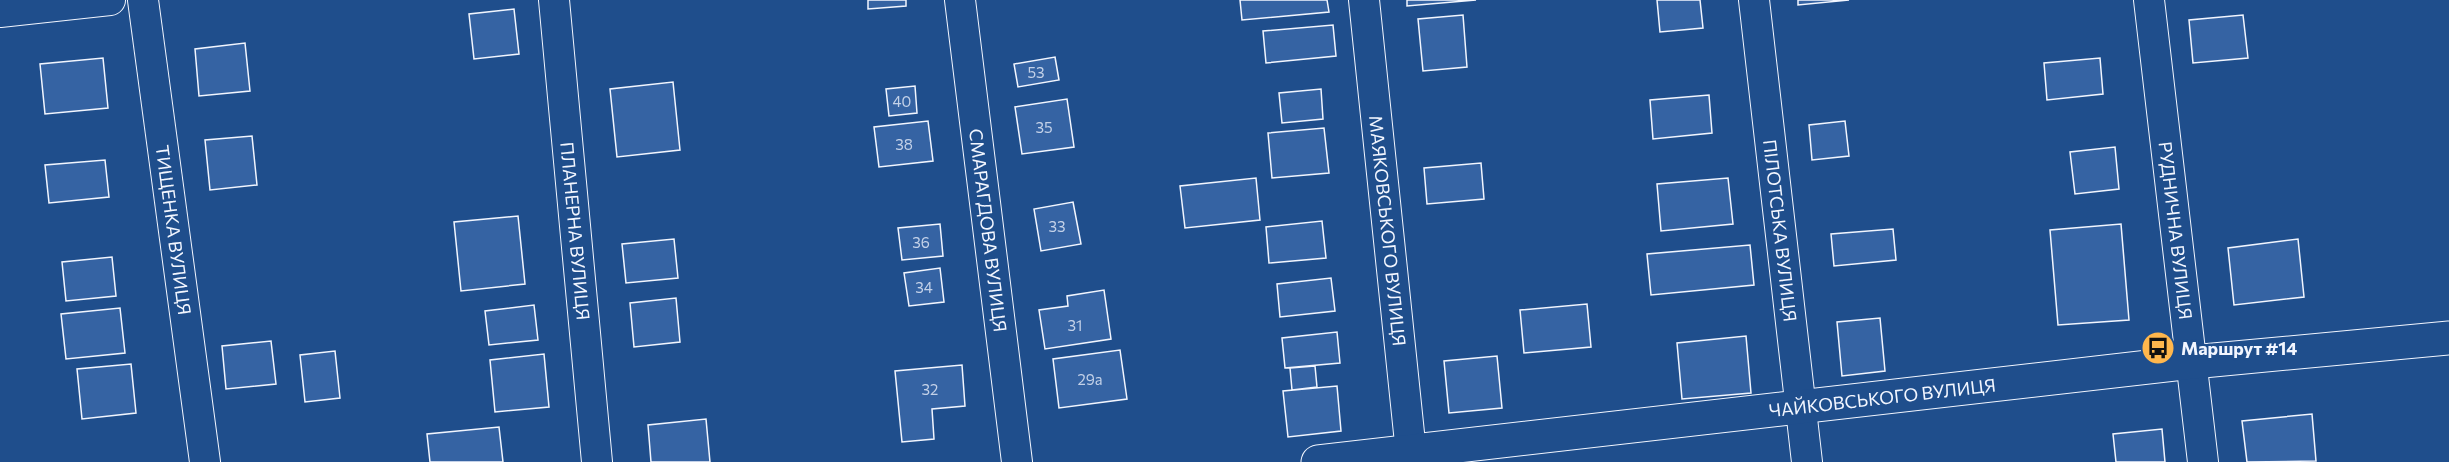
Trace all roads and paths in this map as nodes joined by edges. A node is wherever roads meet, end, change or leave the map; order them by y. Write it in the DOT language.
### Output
graph roads {
  1 [pos="110,0"];
  2 [pos="143,0"];
  3 [pos="554,0"];
  4 [pos="960,0"];
  5 [pos="1364,0"];
  6 [pos="1754,0"];
  7 [pos="2149,0"];
  8 [pos="0,12"];
  9 [pos="2449,339"];
  10 [pos="2192,362"];
  11 [pos="1801,406"];
  12 [pos="1411,456"];
  13 [pos="205,462"];
  14 [pos="597,462"];
  15 [pos="1017,462"];
  16 [pos="1318,462"];
  17 [pos="1807,462"];
  18 [pos="2203,462"];
  1 -- 8 [label="street"];
  2 -- 13 [label="street, ТИЩЕНКА ВУЛИЦЯ"];
  3 -- 14 [label="street, ПЛАНЕРНА ВУЛИЦЯ"];
  4 -- 15 [label="street, СМАРАГДОВА ВУЛИЦЯ"];
  5 -- 12 [label="street, МАЯКОВСЬКОГО ВУЛИЦЯ"];
  6 -- 11 [label="street, ПІЛОТСЬКА ВУЛИЦЯ"];
  7 -- 10 [label="street, РУДНИЧНА ВУЛИЦЯ"];
  9 -- 10 [label="street, ЧАЙКОВСЬКОГО ВУЛИЦЯ"];
  10 -- 11 [label="street, ЧАЙКОВСЬКОГО ВУЛИЦЯ"];
  10 -- 18 [label="street, РУДНИЧНА ВУЛИЦЯ"];
  11 -- 12 [label="street, ЧАЙКОВСЬКОГО ВУЛИЦЯ"];
  11 -- 17 [label="street, ПІЛОТСЬКА ВУЛИЦЯ"];
  12 -- 16 [label="street, ЧАЙКОВСЬКОГО ВУЛИЦЯ"];
}
